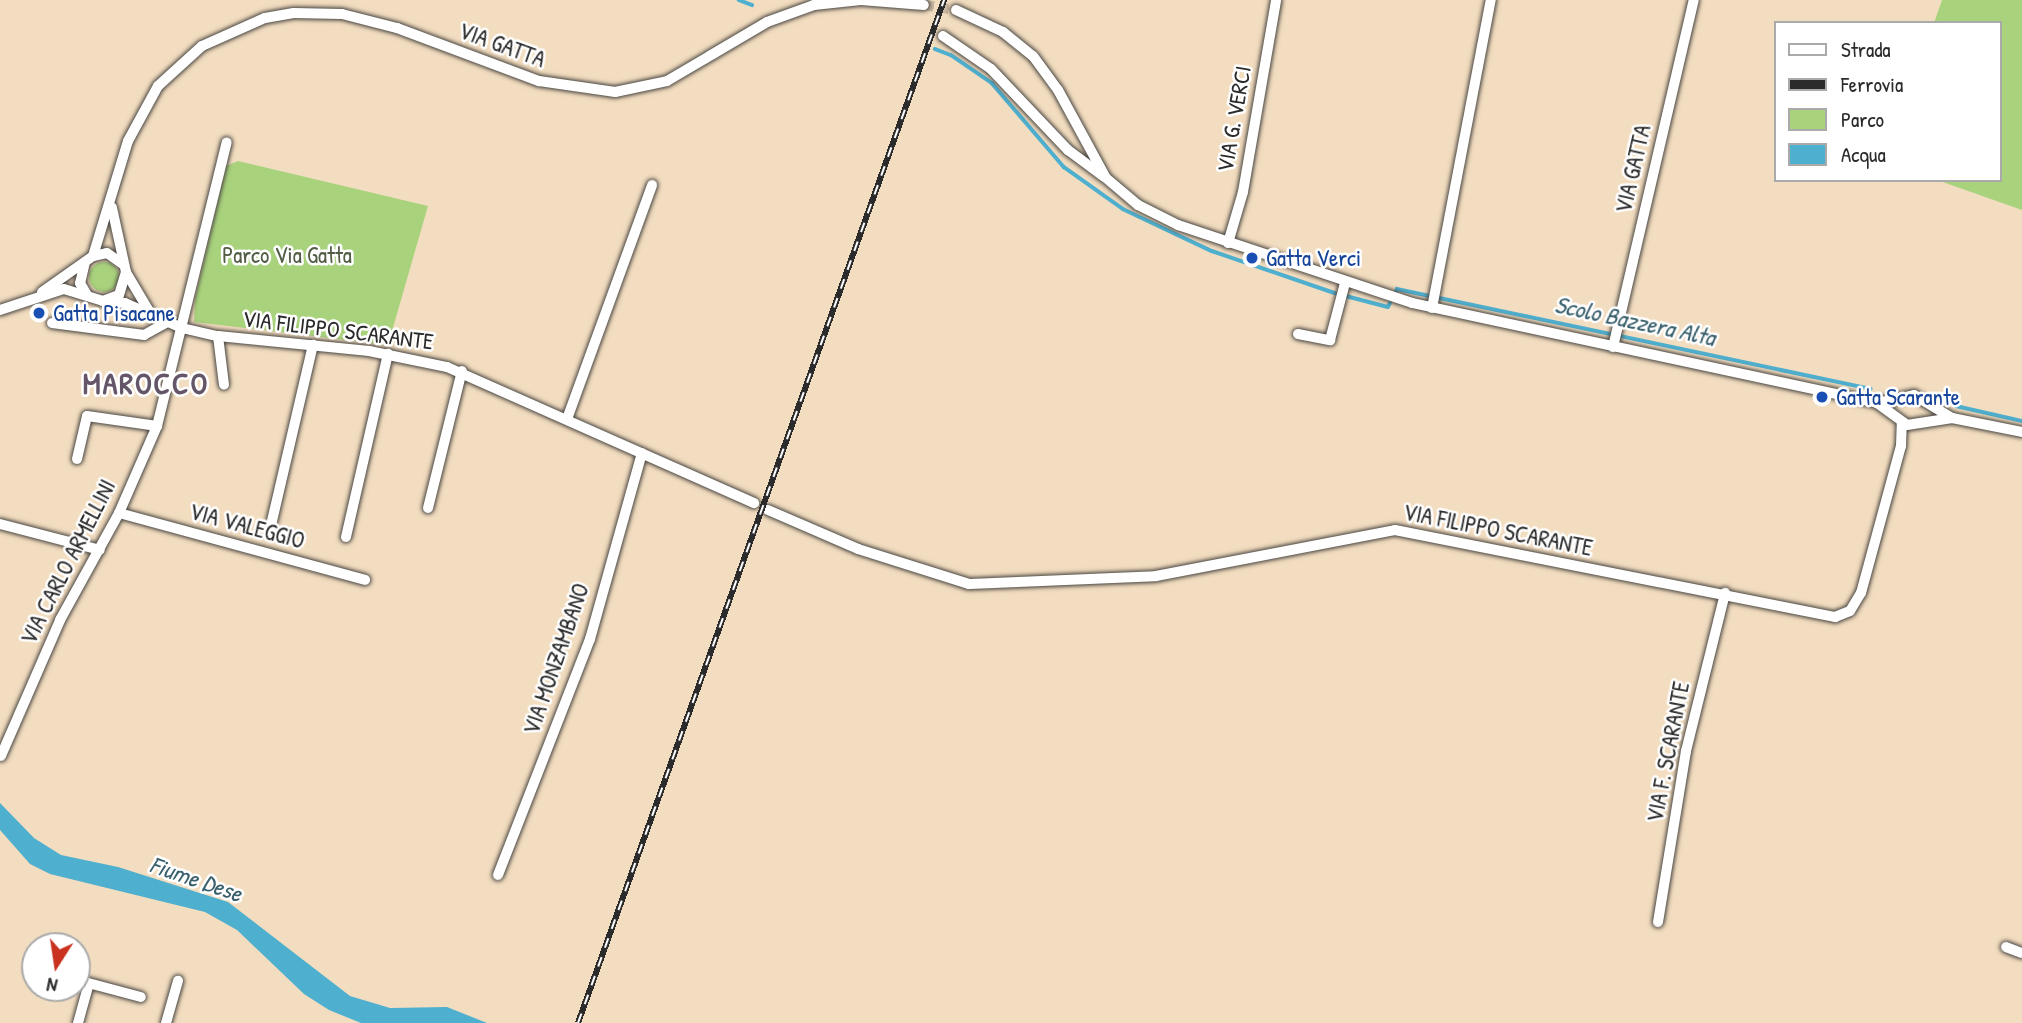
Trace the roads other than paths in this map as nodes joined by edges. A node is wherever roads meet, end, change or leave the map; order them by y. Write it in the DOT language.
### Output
graph roads {
  1 [pos="1276,0"];
  2 [pos="1491,0"];
  3 [pos="1695,0"];
  4 [pos="924,5"];
  5 [pos="956,10"];
  6 [pos="943,36"];
  7 [pos="1073,124"];
  8 [pos="1055,137"];
  9 [pos="227,142"];
  10 [pos="1106,178"];
  11 [pos="652,185"];
  12 [pos="112,204"];
  13 [pos="1228,243"];
  14 [pos="90,258"];
  15 [pos="125,269"];
  16 [pos="1345,283"];
  17 [pos="36,297"];
  18 [pos="89,297"];
  19 [pos="103,301"];
  20 [pos="1433,301"];
  21 [pos="0,310"];
  22 [pos="149,311"];
  23 [pos="167,322"];
  24 [pos="52,323"];
  25 [pos="182,328"];
  26 [pos="1298,334"];
  27 [pos="218,336"];
  28 [pos="1615,340"];
  29 [pos="313,345"];
  30 [pos="388,354"];
  31 [pos="462,371"];
  32 [pos="224,385"];
  33 [pos="1902,399"];
  34 [pos="1877,403"];
  35 [pos="1927,405"];
  36 [pos="1952,418"];
  37 [pos="567,419"];
  38 [pos="1900,419"];
  39 [pos="1920,424"];
  40 [pos="158,426"];
  41 [pos="2022,432"];
  42 [pos="1901,446"];
  43 [pos="642,453"];
  44 [pos="77,459"];
  45 [pos="754,503"];
  46 [pos="428,508"];
  47 [pos="768,510"];
  48 [pos="119,513"];
  49 [pos="272,521"];
  50 [pos="0,524"];
  51 [pos="346,537"];
  52 [pos="100,550"];
  53 [pos="365,580"];
  54 [pos="1726,593"];
  55 [pos="1,756"];
  56 [pos="498,875"];
  57 [pos="1658,922"];
  58 [pos="2006,947"];
  59 [pos="2022,953"];
  60 [pos="177,981"];
  61 [pos="91,984"];
  62 [pos="141,997"];
  63 [pos="84,1002"];
  64 [pos="78,1023"];
  65 [pos="166,1023"];
  1 -- 13 [label="street, VIA G. VERCI"];
  2 -- 20 [label="street"];
  3 -- 28 [label="street, VIA GATTA"];
  4 -- 12 [label="street, VIA GATTA"];
  5 -- 7 [label="street"];
  6 -- 8 [label="street"];
  7 -- 8 [label="street"];
  7 -- 10 [label="street"];
  8 -- 10 [label="street"];
  9 -- 25 [label="street"];
  10 -- 13 [label="street"];
  11 -- 37 [label="street"];
  12 -- 14 [label="street, VIA GATTA"];
  12 -- 15 [label="street, VIA GATTA"];
  13 -- 16 [label="street"];
  14 -- 15 [label="street"];
  14 -- 17 [label="street"];
  14 -- 18 [label="street, VIA GATTA"];
  15 -- 19 [label="street"];
  15 -- 22 [label="street, VIA FILIPPO SCARANTE"];
  16 -- 20 [label="street"];
  16 -- 26 [label="street"];
  17 -- 18 [label="street"];
  17 -- 21 [label="street"];
  18 -- 19 [label="street"];
  19 -- 22 [label="street, VIA FILIPPO SCARANTE"];
  20 -- 28 [label="street"];
  22 -- 23 [label="street, VIA FILIPPO SCARANTE"];
  23 -- 24 [label="street"];
  23 -- 25 [label="street, VIA FILIPPO SCARANTE"];
  25 -- 27 [label="street, VIA FILIPPO SCARANTE"];
  25 -- 40 [label="street, VIA CARLO ARMELLINI"];
  27 -- 29 [label="street, VIA FILIPPO SCARANTE"];
  27 -- 32 [label="street, VIA FILIPPO SCARANTE"];
  28 -- 34 [label="street"];
  29 -- 30 [label="street, VIA FILIPPO SCARANTE"];
  29 -- 49 [label="street"];
  30 -- 31 [label="street, VIA FILIPPO SCARANTE"];
  30 -- 51 [label="street"];
  31 -- 37 [label="street, VIA FILIPPO SCARANTE"];
  31 -- 46 [label="street"];
  33 -- 34 [label="street"];
  33 -- 35 [label="street"];
  33 -- 38 [label="street"];
  34 -- 38 [label="street"];
  35 -- 36 [label="street"];
  35 -- 39 [label="street"];
  36 -- 39 [label="street"];
  36 -- 41 [label="street"];
  37 -- 43 [label="street, VIA FILIPPO SCARANTE"];
  38 -- 39 [label="street"];
  38 -- 42 [label="street, VIA FILIPPO SCARANTE"];
  39 -- 42 [label="street, VIA FILIPPO SCARANTE"];
  40 -- 44 [label="street, VIA CARLO ARMELLINI"];
  40 -- 48 [label="street, VIA CARLO ARMELLINI"];
  42 -- 54 [label="street, VIA FILIPPO SCARANTE"];
  43 -- 45 [label="street, VIA FILIPPO SCARANTE"];
  43 -- 56 [label="street, VIA MONZAMBANO"];
  47 -- 54 [label="street, VIA FILIPPO SCARANTE"];
  48 -- 52 [label="street, VIA CARLO ARMELLINI"];
  48 -- 53 [label="street, VIA VALEGGIO"];
  50 -- 52 [label="street"];
  52 -- 55 [label="street, VIA CARLO ARMELLINI"];
  54 -- 57 [label="street, VIA F. SCARANTE"];
  58 -- 59 [label="street"];
  60 -- 65 [label="street"];
  61 -- 62 [label="street"];
  63 -- 64 [label="street"];
}
